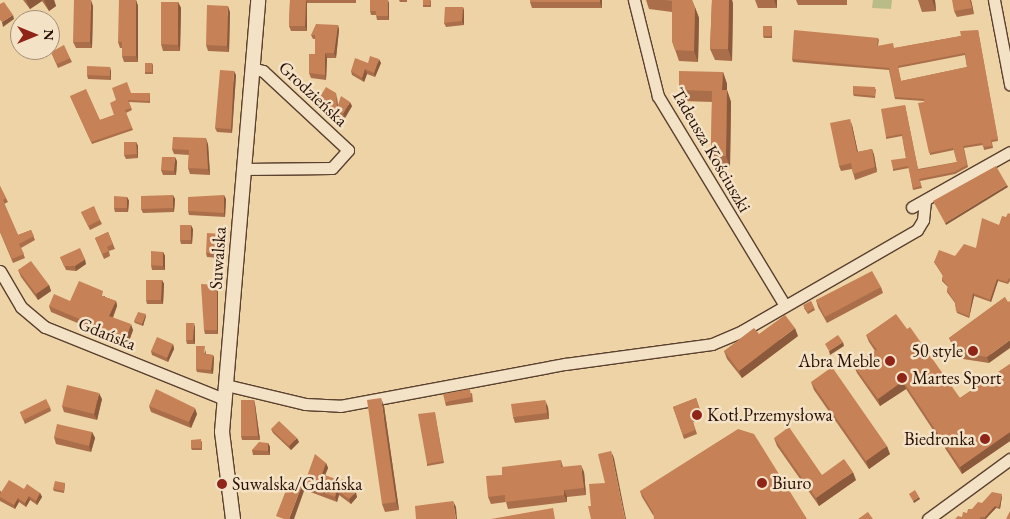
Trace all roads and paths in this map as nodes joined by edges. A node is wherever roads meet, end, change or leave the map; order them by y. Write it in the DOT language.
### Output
graph roads {
  1 [pos="258,0"];
  2 [pos="634,0"];
  3 [pos="994,0"];
  4 [pos="252,68"];
  5 [pos="1010,84"];
  6 [pos="1010,152"];
  7 [pos="244,169"];
  8 [pos="925,201"];
  9 [pos="912,206"];
  10 [pos="0,271"];
  11 [pos="785,306"];
  12 [pos="225,392"];
  13 [pos="1010,460"];
  14 [pos="233,519"];
  15 [pos="928,519"];
  1 -- 4 [label="street, Suwalska"];
  2 -- 11 [label="street, Tadeusza Kościuszki"];
  3 -- 5 [label="street"];
  4 -- 7 [label="street, Suwalska"];
  4 -- 7 [label="street, Grodzieńska"];
  6 -- 8 [label="street"];
  7 -- 12 [label="street, Suwalska"];
  8 -- 9 [label="street"];
  8 -- 11 [label="street, Gdańska"];
  10 -- 12 [label="street, Gdańska"];
  11 -- 12 [label="street, Gdańska"];
  12 -- 14 [label="street, Suwalska"];
  13 -- 15 [label="street"];
}
